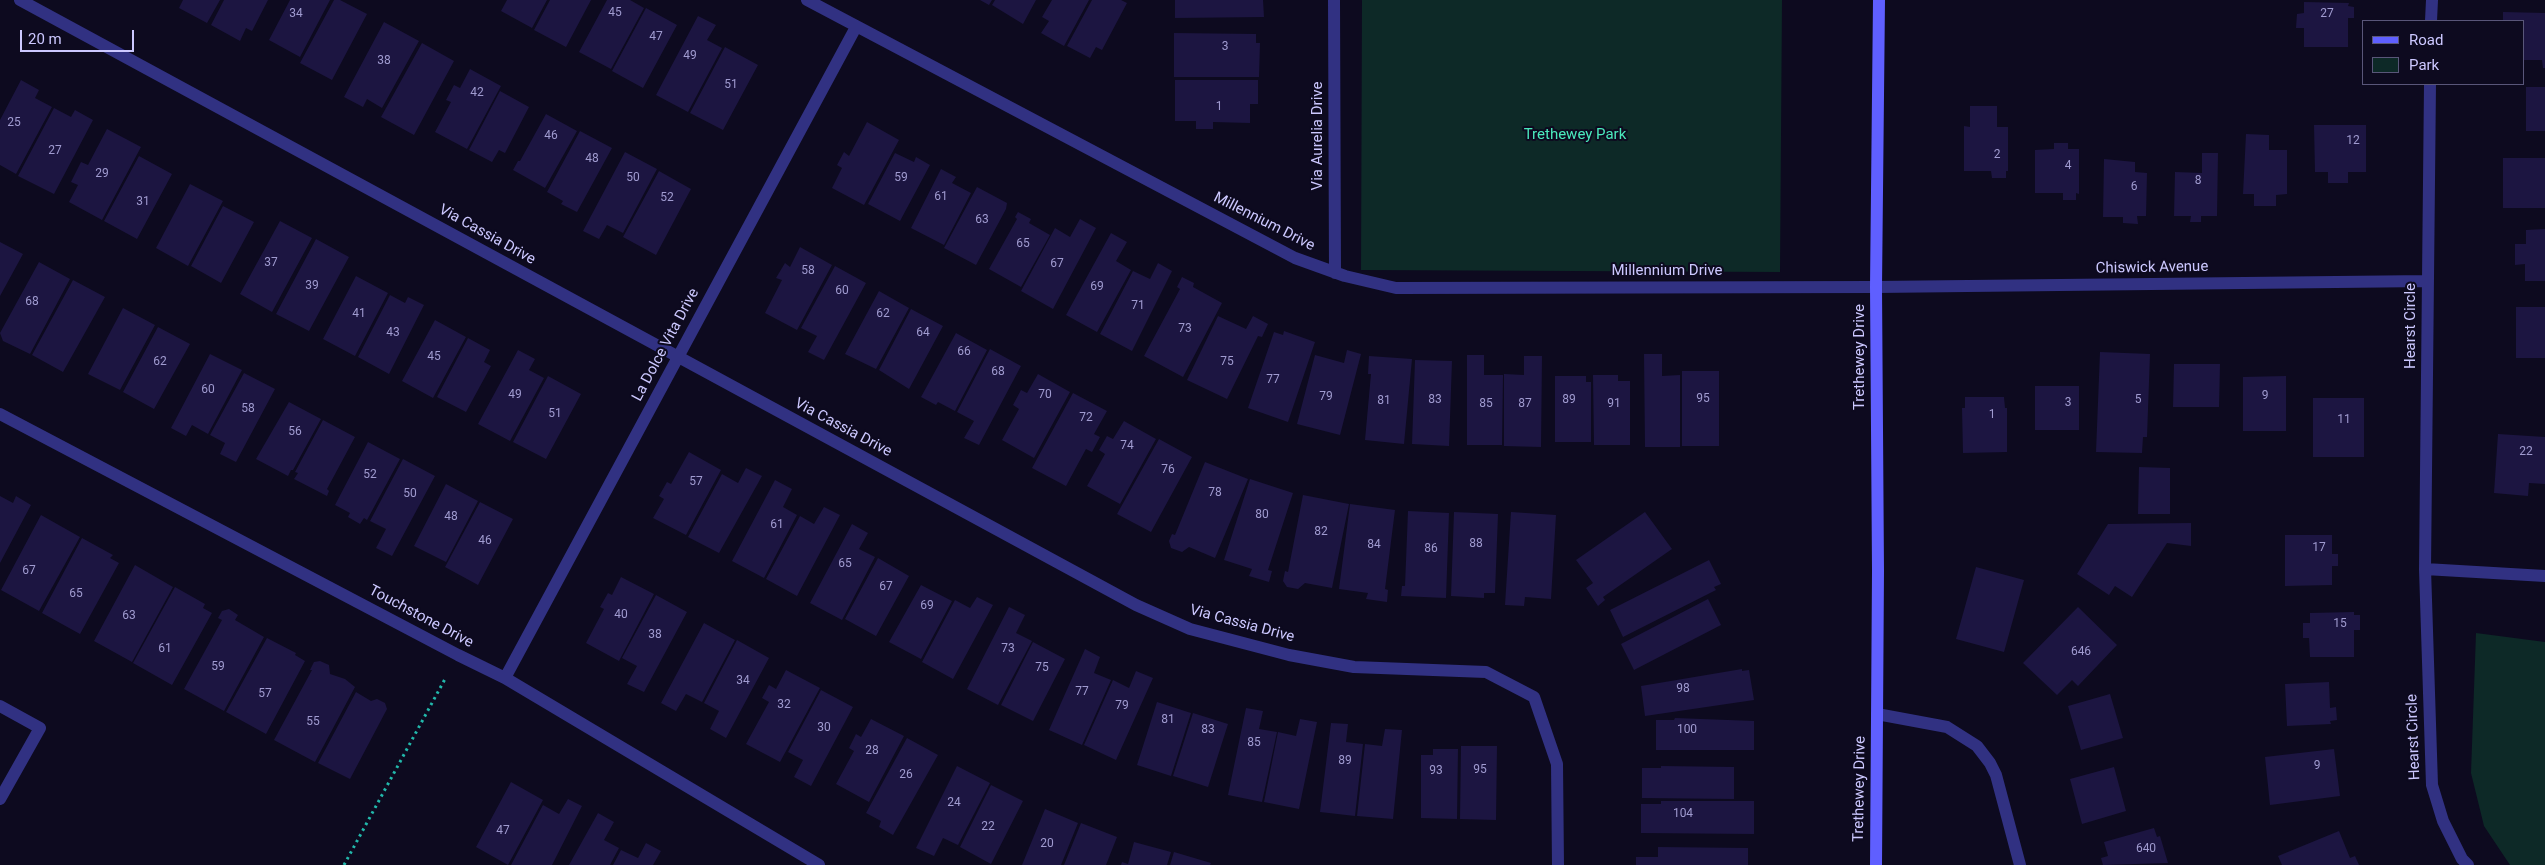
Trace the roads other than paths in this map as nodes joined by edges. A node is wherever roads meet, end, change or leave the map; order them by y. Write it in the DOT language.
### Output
graph roads {
  1 [pos="20,0"];
  2 [pos="807,0"];
  3 [pos="1334,0"];
  4 [pos="1879,0"];
  5 [pos="2432,0"];
  6 [pos="2431,20"];
  7 [pos="856,27"];
  8 [pos="2430,85"];
  9 [pos="1335,273"];
  10 [pos="2428,281"];
  11 [pos="1876,287"];
  12 [pos="678,358"];
  13 [pos="0,414"];
  14 [pos="2426,569"];
  15 [pos="2545,576"];
  16 [pos="505,678"];
  17 [pos="0,706"];
  18 [pos="1877,714"];
  19 [pos="0,799"];
  20 [pos="819,865"];
  21 [pos="1558,865"];
  22 [pos="1876,865"];
  23 [pos="2020,865"];
  24 [pos="2468,865"];
  1 -- 12 [label="street, Via Cassia Drive"];
  2 -- 7 [label="street, Millennium Drive"];
  3 -- 9 [label="street, Via Aurelia Drive"];
  4 -- 11 [label="main road, Trethewey Drive"];
  5 -- 6 [label="street"];
  7 -- 9 [label="street, Millennium Drive"];
  7 -- 12 [label="street, La Dolce Vita Drive"];
  8 -- 10 [label="street, Hearst Circle"];
  9 -- 11 [label="street, Millennium Drive"];
  10 -- 11 [label="street, Chiswick Avenue"];
  10 -- 14 [label="street, Hearst Circle"];
  11 -- 18 [label="main road, Trethewey Drive"];
  12 -- 16 [label="street, La Dolce Vita Drive"];
  12 -- 21 [label="street, Via Cassia Drive"];
  13 -- 16 [label="street, Touchstone Drive"];
  14 -- 15 [label="street"];
  14 -- 24 [label="street, Hearst Circle"];
  16 -- 20 [label="street, Touchstone Drive"];
  17 -- 19 [label="street"];
  18 -- 22 [label="main road, Trethewey Drive"];
  18 -- 23 [label="street"];
}
